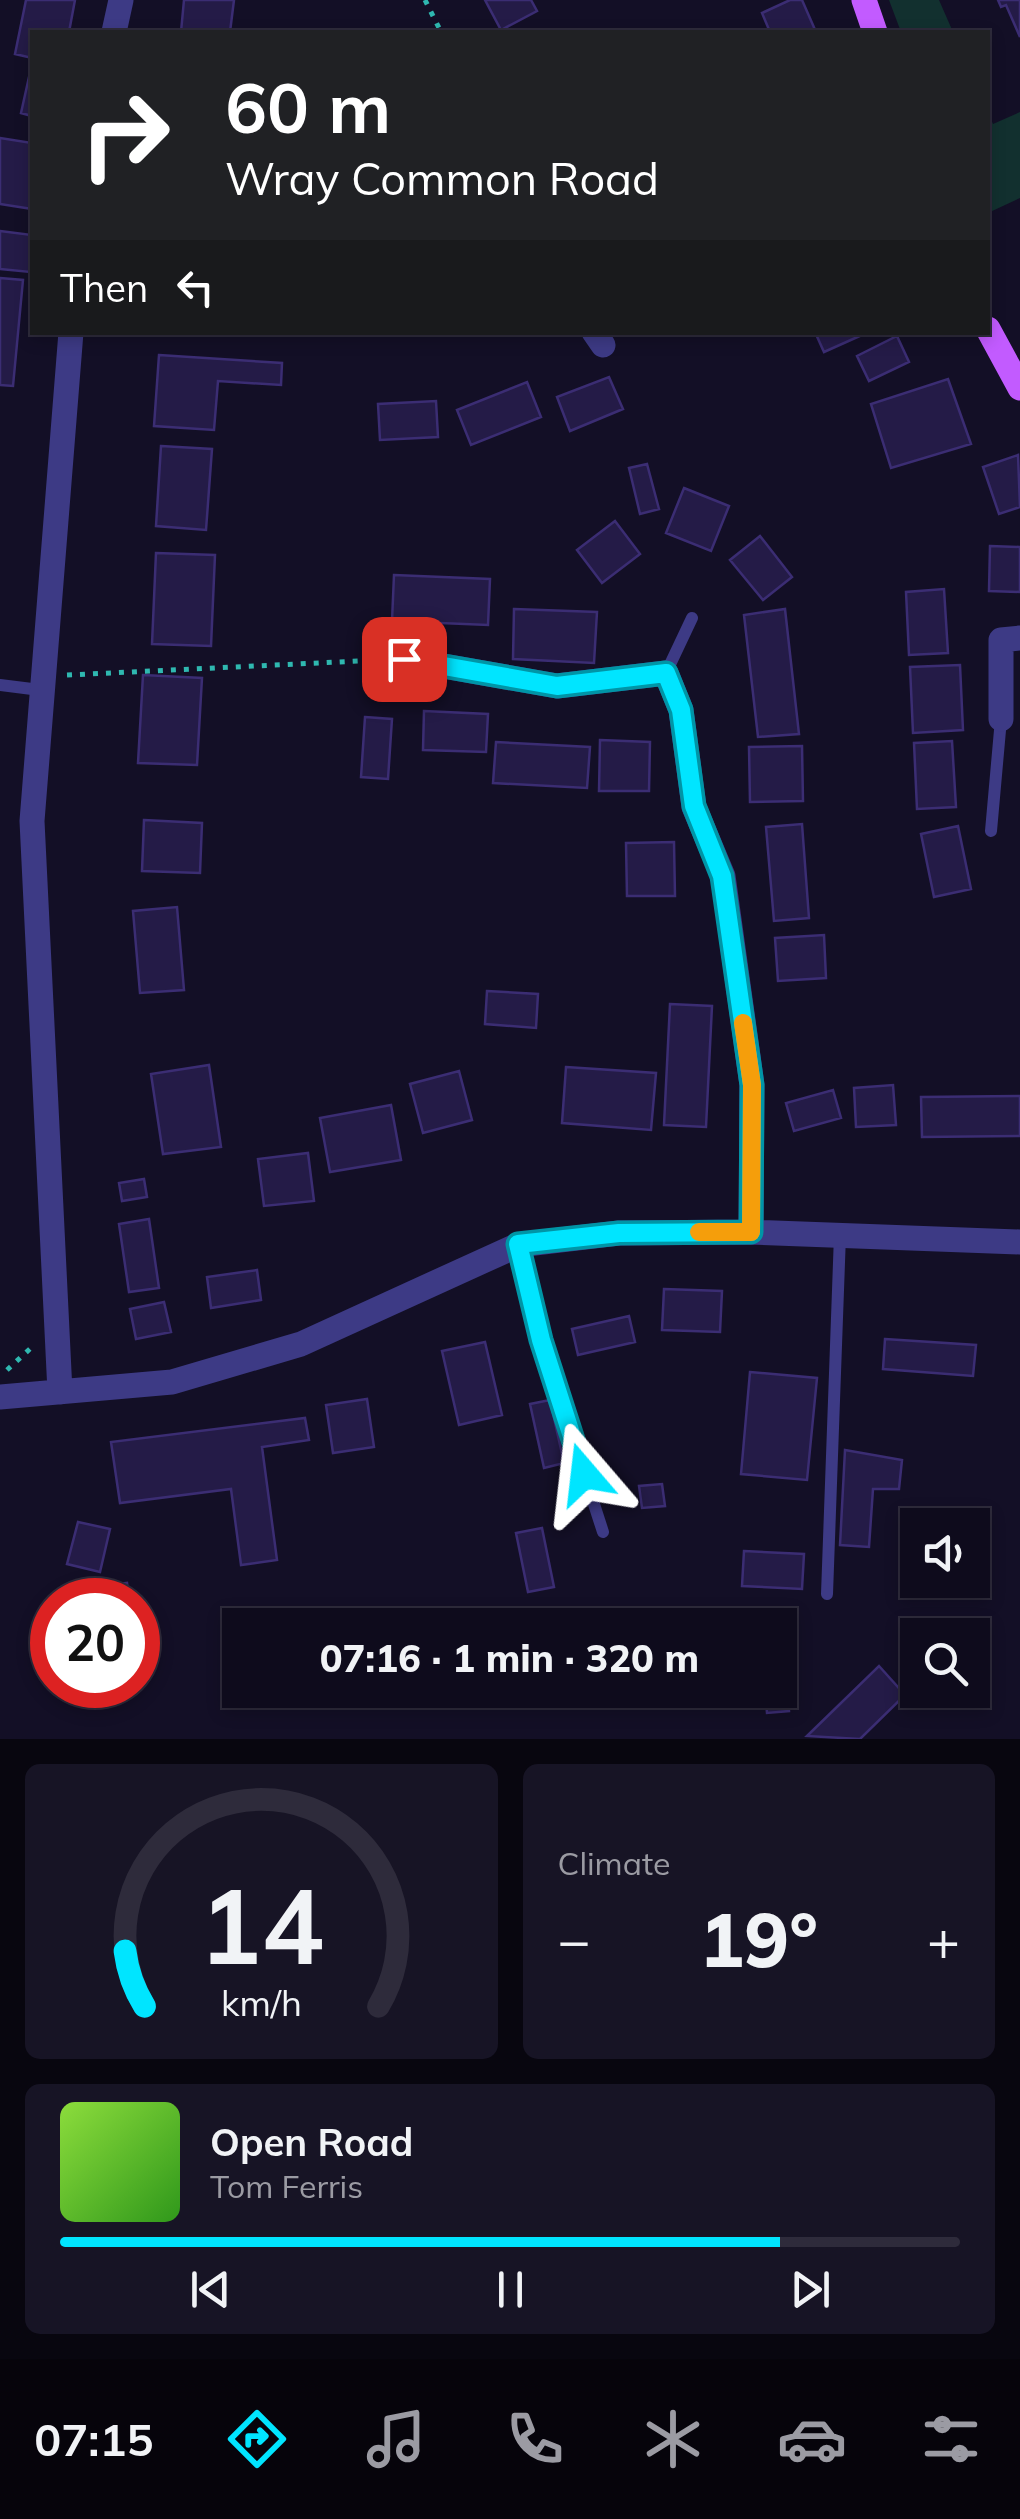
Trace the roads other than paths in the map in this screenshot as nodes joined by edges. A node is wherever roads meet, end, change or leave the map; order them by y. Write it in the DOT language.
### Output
graph roads {
  1 [pos="121,0"];
  2 [pos="864,0"];
  3 [pos="114,30"];
  4 [pos="874,30"];
  5 [pos="990,333"];
  6 [pos="71,335"];
  7 [pos="1020,388"];
  8 [pos="692,618"];
  9 [pos="1020,638"];
  10 [pos="404,659"];
  11 [pos="666,673"];
  12 [pos="40,683"];
  13 [pos="0,686"];
  14 [pos="1001,719"];
  15 [pos="990,830"];
  16 [pos="751,1232"];
  17 [pos="840,1235"];
  18 [pos="1020,1242"];
  19 [pos="518,1244"];
  20 [pos="60,1392"];
  21 [pos="0,1397"];
  22 [pos="603,1532"];
  23 [pos="827,1594"];
  1 -- 3 [label="street"];
  2 -- 4 [label="main road"];
  5 -- 7 [label="main road"];
  6 -- 12 [label="street"];
  8 -- 11 [label="lane"];
  9 -- 14 [label="street"];
  10 -- 11 [label="street"];
  11 -- 16 [label="street"];
  12 -- 13 [label="lane"];
  12 -- 20 [label="street"];
  14 -- 15 [label="lane"];
  16 -- 17 [label="street"];
  16 -- 19 [label="street"];
  17 -- 18 [label="street"];
  17 -- 23 [label="lane"];
  19 -- 20 [label="street"];
  19 -- 22 [label="lane"];
  20 -- 21 [label="street"];
}
